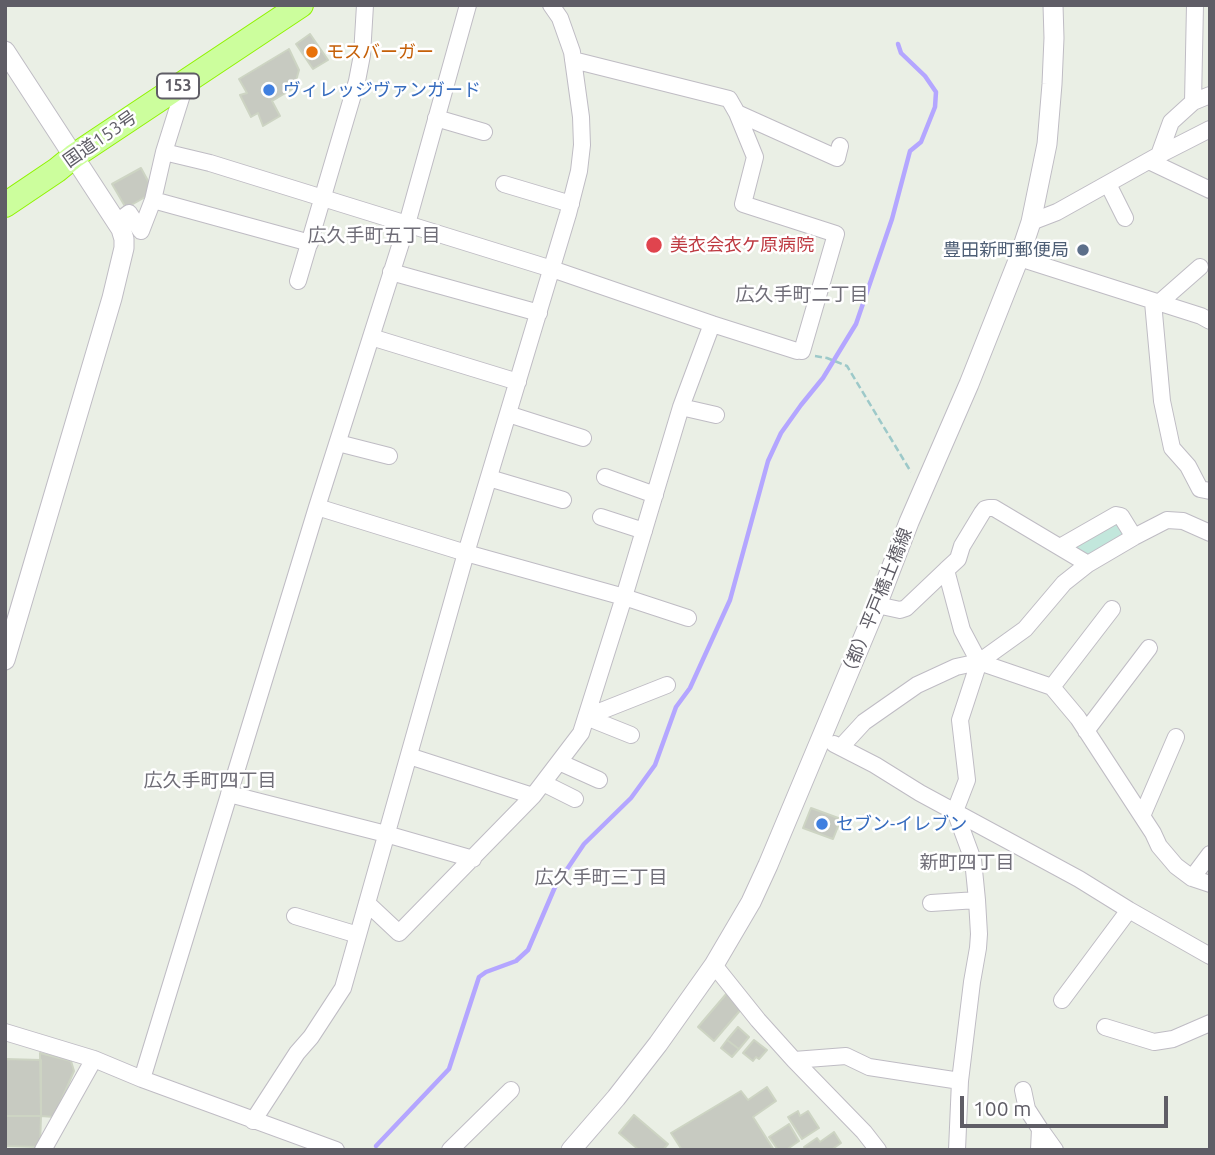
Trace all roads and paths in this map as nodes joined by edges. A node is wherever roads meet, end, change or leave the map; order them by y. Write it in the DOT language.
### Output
graph roads {
  1 [pos="300,5"];
  2 [pos="365,5"];
  3 [pos="468,5"];
  4 [pos="551,5"];
  5 [pos="1053,5"];
  6 [pos="1195,5"];
  7 [pos="5,51"];
  8 [pos="573,60"];
  9 [pos="186,80"];
  10 [pos="1210,95"];
  11 [pos="1193,102"];
  12 [pos="737,113"];
  13 [pos="436,118"];
  14 [pos="1210,129"];
  15 [pos="484,132"];
  16 [pos="840,146"];
  17 [pos="164,152"];
  18 [pos="74,156"];
  19 [pos="1154,158"];
  20 [pos="504,184"];
  21 [pos="1108,184"];
  22 [pos="1210,190"];
  23 [pos="324,198"];
  24 [pos="153,201"];
  25 [pos="571,204"];
  26 [pos="5,205"];
  27 [pos="1125,218"];
  28 [pos="1031,222"];
  29 [pos="116,223"];
  30 [pos="407,224"];
  31 [pos="310,243"];
  32 [pos="1019,258"];
  33 [pos="1200,267"];
  34 [pos="552,268"];
  35 [pos="391,272"];
  36 [pos="298,281"];
  37 [pos="1156,302"];
  38 [pos="538,313"];
  39 [pos="1207,315"];
  40 [pos="712,324"];
  41 [pos="371,337"];
  42 [pos="827,358"];
  43 [pos="518,382"];
  44 [pos="681,407"];
  45 [pos="508,414"];
  46 [pos="716,415"];
  47 [pos="583,438"];
  48 [pos="338,443"];
  49 [pos="389,456"];
  50 [pos="605,477"];
  51 [pos="489,478"];
  52 [pos="923,490"];
  53 [pos="1210,491"];
  54 [pos="655,495"];
  55 [pos="563,500"];
  56 [pos="317,507"];
  57 [pos="601,517"];
  58 [pos="644,531"];
  59 [pos="1210,533"];
  60 [pos="1134,537"];
  61 [pos="1060,547"];
  62 [pos="466,553"];
  63 [pos="1088,564"];
  64 [pos="946,570"];
  65 [pos="624,597"];
  66 [pos="877,605"];
  67 [pos="1112,609"];
  68 [pos="688,618"];
  69 [pos="1149,648"];
  70 [pos="5,660"];
  71 [pos="979,662"];
  72 [pos="667,685"];
  73 [pos="1052,687"];
  74 [pos="586,717"];
  75 [pos="1086,731"];
  76 [pos="631,735"];
  77 [pos="1176,737"];
  78 [pos="821,738"];
  79 [pos="841,747"];
  80 [pos="408,756"];
  81 [pos="559,761"];
  82 [pos="599,780"];
  83 [pos="538,790"];
  84 [pos="229,794"];
  85 [pos="575,799"];
  86 [pos="955,811"];
  87 [pos="1142,816"];
  88 [pos="386,834"];
  89 [pos="1210,854"];
  90 [pos="473,859"];
  91 [pos="1192,878"];
  92 [pos="1210,884"];
  93 [pos="977,900"];
  94 [pos="931,902"];
  95 [pos="367,903"];
  96 [pos="1129,909"];
  97 [pos="295,916"];
  98 [pos="358,935"];
  99 [pos="1210,956"];
  100 [pos="713,965"];
  101 [pos="1062,1000"];
  102 [pos="1210,1023"];
  103 [pos="1105,1027"];
  104 [pos="5,1031"];
  105 [pos="94,1059"];
  106 [pos="794,1060"];
  107 [pos="142,1079"];
  108 [pos="960,1081"];
  109 [pos="511,1090"];
  110 [pos="1023,1090"];
  111 [pos="253,1121"];
  112 [pos="1040,1129"];
  113 [pos="43,1150"];
  114 [pos="336,1150"];
  115 [pos="450,1150"];
  116 [pos="571,1150"];
  117 [pos="878,1150"];
  118 [pos="957,1150"];
  119 [pos="1039,1150"];
  120 [pos="1055,1150"];
  1 -- 9 [label="highway, 国道153号 / 153"];
  2 -- 23 [label="street"];
  3 -- 13 [label="street"];
  4 -- 8 [label="street"];
  5 -- 28 [label="street, （都）平戸橋土橋線"];
  6 -- 11 [label="street"];
  7 -- 18 [label="street"];
  8 -- 12 [label="street"];
  8 -- 25 [label="street"];
  9 -- 17 [label="street"];
  9 -- 18 [label="highway, 国道153号 / 153"];
  10 -- 11 [label="street"];
  11 -- 19 [label="street"];
  12 -- 16 [label="street"];
  12 -- 40 [label="street"];
  13 -- 15 [label="street"];
  13 -- 30 [label="street"];
  14 -- 19 [label="street"];
  17 -- 23 [label="street"];
  17 -- 24 [label="street"];
  18 -- 26 [label="highway, 国道153号 / 153"];
  18 -- 29 [label="street"];
  19 -- 21 [label="street"];
  19 -- 22 [label="street"];
  20 -- 25 [label="street"];
  21 -- 27 [label="street"];
  21 -- 28 [label="street"];
  23 -- 30 [label="street"];
  23 -- 31 [label="street"];
  24 -- 29 [label="street"];
  24 -- 31 [label="street"];
  25 -- 34 [label="street"];
  28 -- 32 [label="street, （都）平戸橋土橋線"];
  29 -- 70 [label="street"];
  30 -- 34 [label="street"];
  30 -- 35 [label="street"];
  31 -- 36 [label="street"];
  32 -- 37 [label="street"];
  32 -- 52 [label="street, （都）平戸橋土橋線"];
  33 -- 37 [label="street"];
  34 -- 38 [label="street"];
  34 -- 40 [label="street"];
  35 -- 38 [label="street"];
  35 -- 41 [label="street"];
  37 -- 39 [label="street"];
  37 -- 53 [label="street"];
  38 -- 43 [label="street"];
  40 -- 44 [label="street"];
  41 -- 43 [label="street"];
  41 -- 48 [label="street"];
  42 -- 52 [label="path"];
  43 -- 45 [label="street"];
  44 -- 46 [label="street"];
  44 -- 54 [label="street"];
  45 -- 47 [label="street"];
  45 -- 51 [label="street"];
  48 -- 49 [label="street"];
  48 -- 56 [label="street"];
  50 -- 54 [label="street"];
  51 -- 55 [label="street"];
  51 -- 62 [label="street"];
  52 -- 66 [label="street, （都）平戸橋土橋線"];
  54 -- 58 [label="street"];
  56 -- 62 [label="street"];
  56 -- 84 [label="street"];
  57 -- 58 [label="street"];
  58 -- 65 [label="street"];
  59 -- 60 [label="street"];
  60 -- 61 [label="street"];
  60 -- 63 [label="street"];
  61 -- 63 [label="street"];
  61 -- 64 [label="street"];
  62 -- 65 [label="street"];
  62 -- 80 [label="street"];
  63 -- 71 [label="street"];
  64 -- 66 [label="street"];
  64 -- 71 [label="street"];
  65 -- 68 [label="street"];
  65 -- 74 [label="street"];
  66 -- 78 [label="street, （都）平戸橋土橋線"];
  67 -- 73 [label="street"];
  69 -- 75 [label="street"];
  71 -- 73 [label="street"];
  71 -- 79 [label="street"];
  71 -- 86 [label="street"];
  72 -- 74 [label="street"];
  73 -- 75 [label="street"];
  74 -- 76 [label="street"];
  74 -- 81 [label="street"];
  75 -- 87 [label="street"];
  77 -- 87 [label="street"];
  78 -- 79 [label="street"];
  78 -- 100 [label="street, （都）平戸橋土橋線"];
  79 -- 86 [label="street"];
  80 -- 83 [label="street"];
  80 -- 88 [label="street"];
  81 -- 82 [label="street"];
  81 -- 83 [label="street"];
  83 -- 85 [label="street"];
  83 -- 90 [label="street"];
  84 -- 88 [label="street"];
  84 -- 107 [label="street"];
  86 -- 93 [label="street"];
  86 -- 96 [label="street"];
  87 -- 91 [label="street"];
  88 -- 90 [label="street"];
  88 -- 95 [label="street"];
  89 -- 91 [label="street"];
  90 -- 95 [label="street"];
  91 -- 92 [label="street"];
  93 -- 94 [label="street"];
  93 -- 108 [label="street"];
  95 -- 98 [label="street"];
  96 -- 99 [label="street"];
  96 -- 101 [label="street"];
  97 -- 98 [label="street"];
  98 -- 111 [label="street"];
  100 -- 106 [label="street"];
  100 -- 116 [label="street, （都）平戸橋土橋線"];
  102 -- 103 [label="street"];
  104 -- 105 [label="street"];
  105 -- 107 [label="street"];
  105 -- 113 [label="street"];
  106 -- 108 [label="street"];
  106 -- 117 [label="street"];
  107 -- 111 [label="street"];
  108 -- 118 [label="street"];
  109 -- 115 [label="street"];
  110 -- 112 [label="street"];
  111 -- 114 [label="street"];
  112 -- 119 [label="street"];
  112 -- 120 [label="street"];
}
